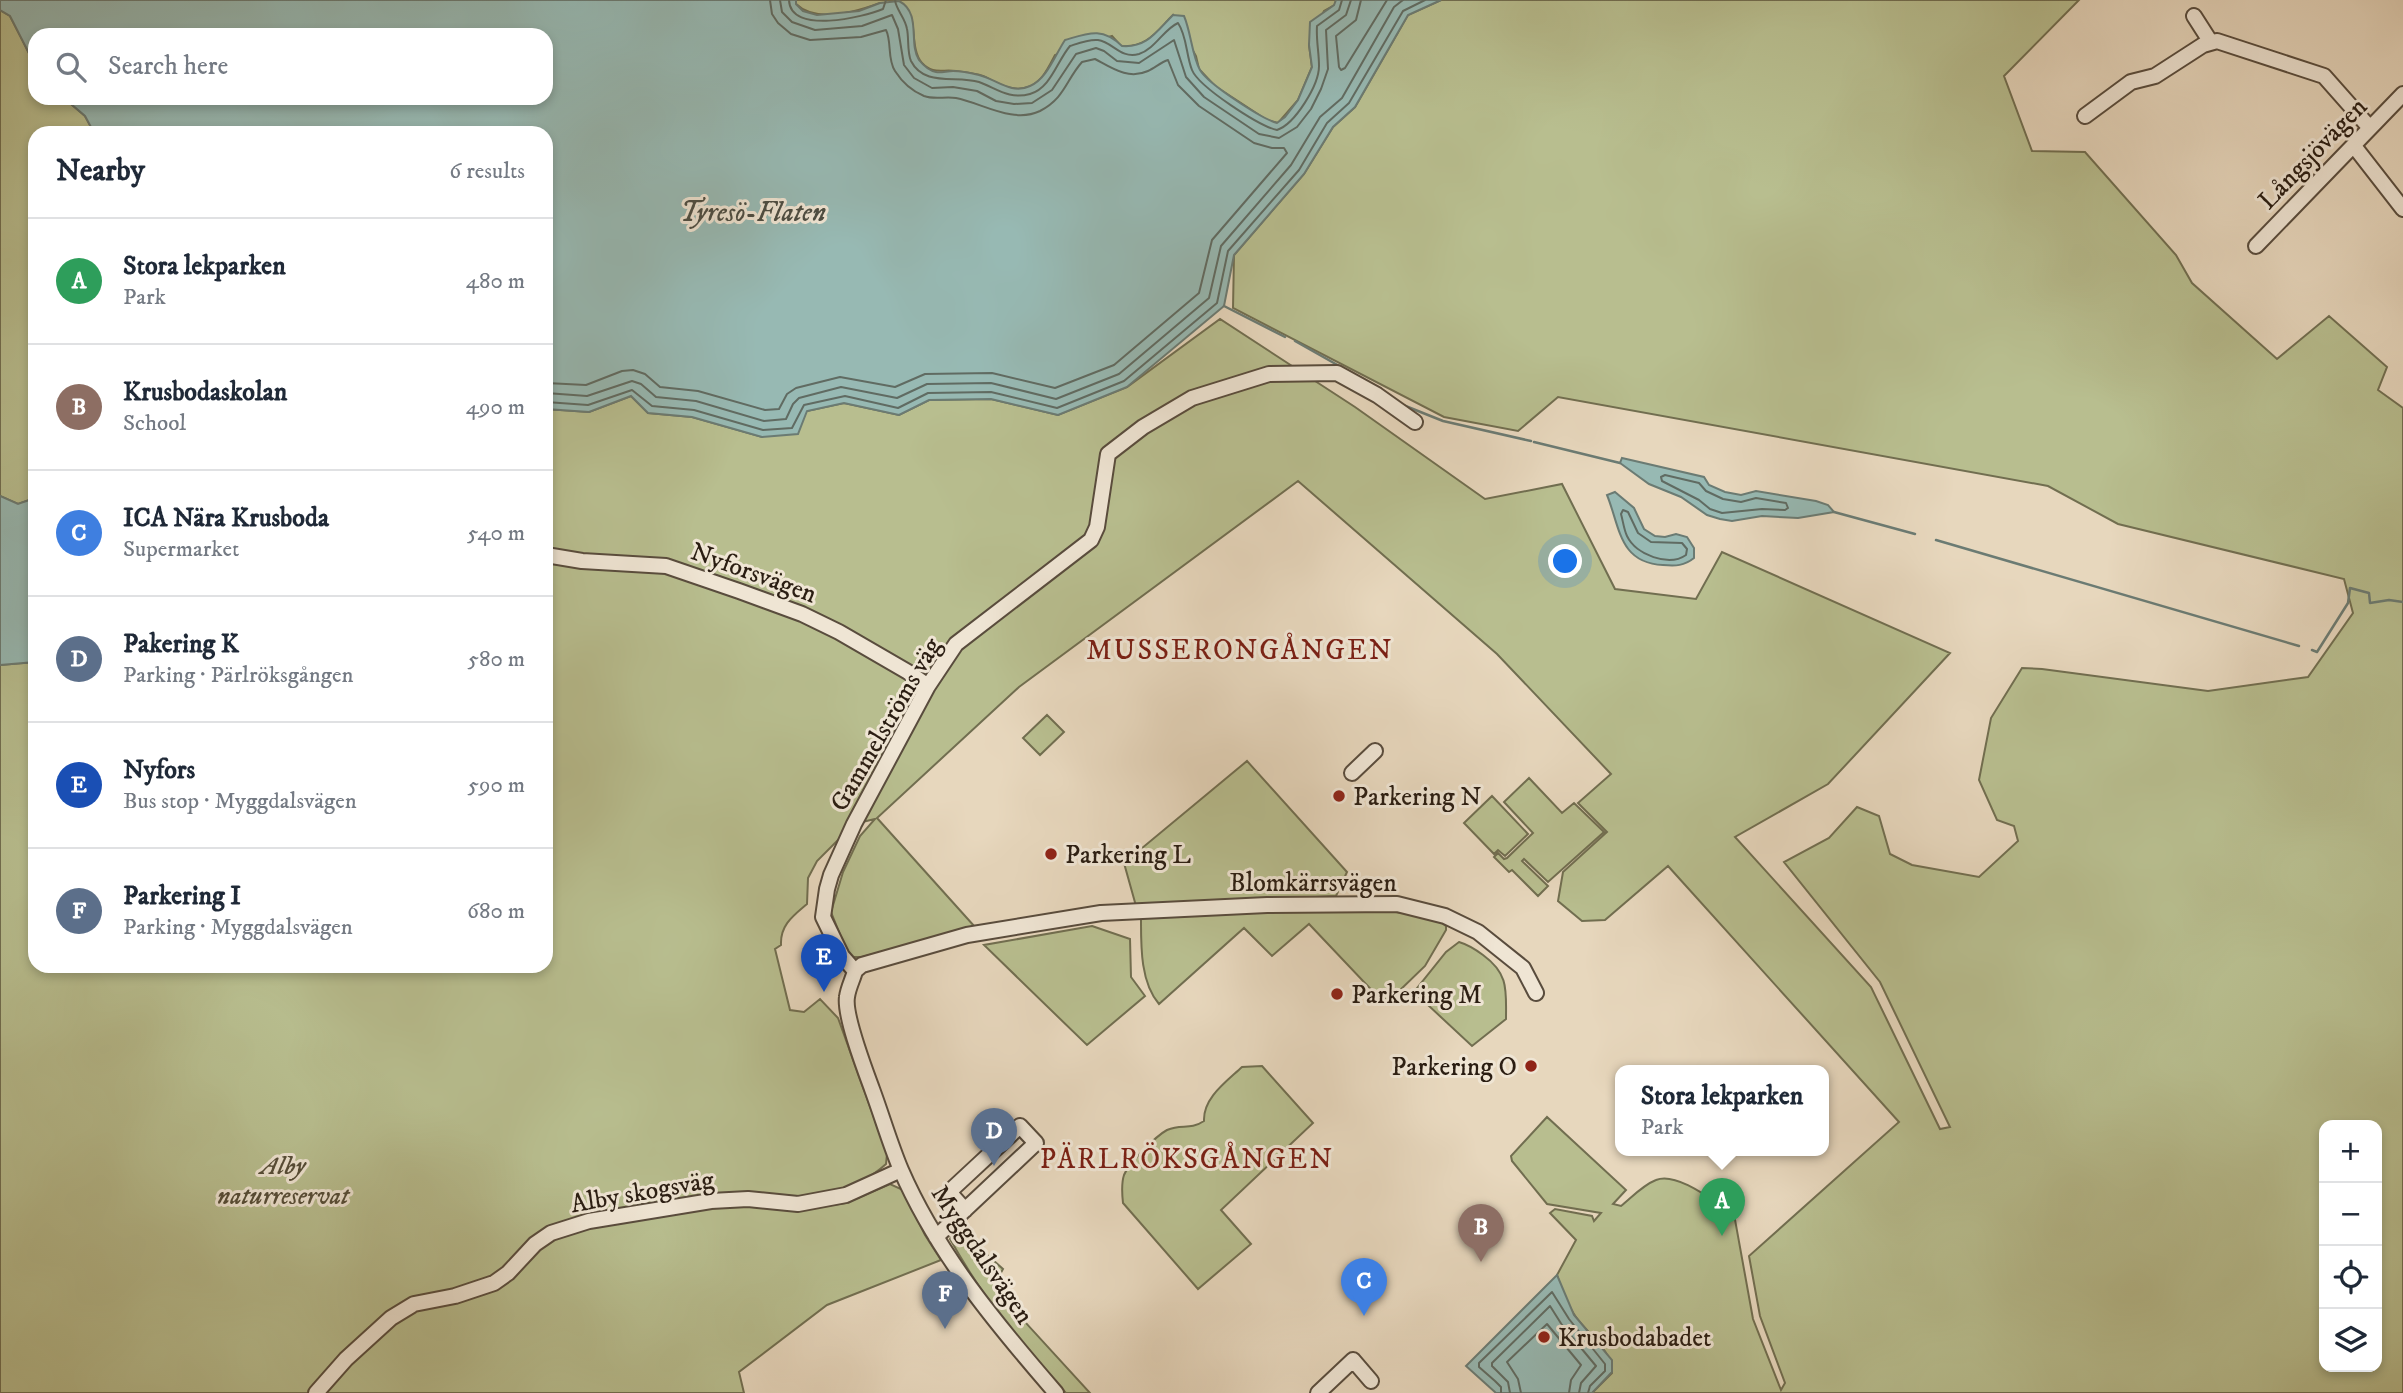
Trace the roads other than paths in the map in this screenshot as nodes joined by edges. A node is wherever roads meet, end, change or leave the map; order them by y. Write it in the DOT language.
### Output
graph roads {
  1 [pos="2194,16"];
  2 [pos="2210,41"];
  3 [pos="2403,94"];
  4 [pos="2085,116"];
  5 [pos="2370,128"];
  6 [pos="2354,146"];
  7 [pos="2403,209"];
  8 [pos="2256,246"];
  9 [pos="1415,422"];
  10 [pos="553,556"];
  11 [pos="928,686"];
  12 [pos="1375,751"];
  13 [pos="1352,773"];
  14 [pos="855,971"];
  15 [pos="1536,993"];
  16 [pos="901,1170"];
  17 [pos="965,1210"];
  18 [pos="936,1237"];
  19 [pos="1371,1381"];
  20 [pos="316,1393"];
  21 [pos="1056,1393"];
  22 [pos="1318,1393"];
  1 -- 2 [label="street"];
  2 -- 4 [label="street"];
  2 -- 5 [label="street"];
  3 -- 5 [label="street, Långsjövägen"];
  5 -- 6 [label="street, Långsjövägen"];
  6 -- 7 [label="street"];
  6 -- 8 [label="street, Långsjövägen"];
  9 -- 11 [label="street, Gammelströms väg"];
  10 -- 11 [label="street, Nyforsvägen"];
  11 -- 14 [label="street, Gammelströms väg"];
  12 -- 13 [label="street"];
  14 -- 15 [label="street, Blomkärrsvägen"];
  14 -- 16 [label="street, Myggdalsvägen"];
  16 -- 18 [label="street, Myggdalsvägen"];
  16 -- 20 [label="street, Alby skogsväg"];
  17 -- 17 [label="street"];
  17 -- 18 [label="street"];
  18 -- 21 [label="street, Myggdalsvägen"];
  19 -- 22 [label="street"];
}
